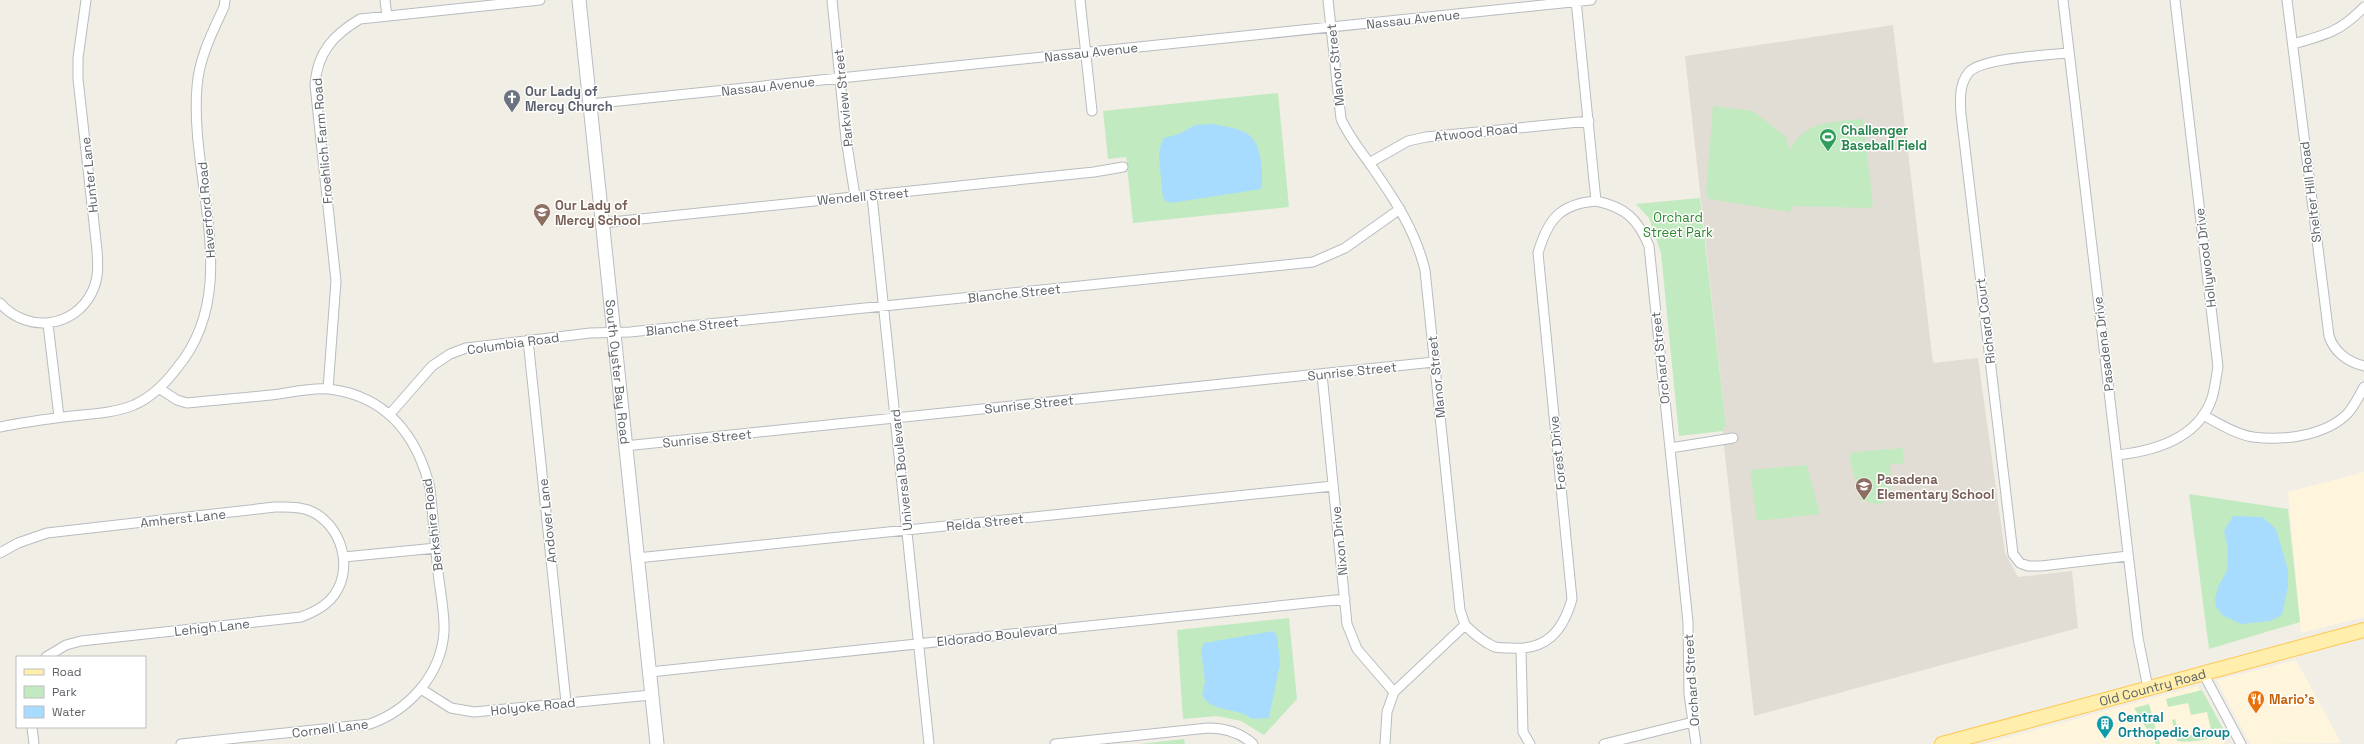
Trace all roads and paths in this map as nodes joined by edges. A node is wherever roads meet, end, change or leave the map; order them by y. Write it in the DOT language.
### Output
graph roads {
  1 [pos="86,0"];
  2 [pos="225,0"];
  3 [pos="385,0"];
  4 [pos="540,0"];
  5 [pos="579,0"];
  6 [pos="832,0"];
  7 [pos="1080,0"];
  8 [pos="1328,0"];
  9 [pos="1591,0"];
  10 [pos="2063,0"];
  11 [pos="2175,0"];
  12 [pos="2287,0"];
  13 [pos="1576,1"];
  14 [pos="498,2"];
  15 [pos="2364,7"];
  16 [pos="387,16"];
  17 [pos="1331,27"];
  18 [pos="2293,44"];
  19 [pos="2069,52"];
  20 [pos="1086,53"];
  21 [pos="840,78"];
  22 [pos="590,104"];
  23 [pos="1092,111"];
  24 [pos="1589,121"];
  25 [pos="1369,163"];
  26 [pos="1123,167"];
  27 [pos="855,196"];
  28 [pos="872,196"];
  29 [pos="1596,201"];
  30 [pos="1400,209"];
  31 [pos="602,223"];
  32 [pos="0,303"];
  33 [pos="884,307"];
  34 [pos="48,324"];
  35 [pos="613,333"];
  36 [pos="528,340"];
  37 [pos="1434,362"];
  38 [pos="2364,366"];
  39 [pos="1322,374"];
  40 [pos="2364,387"];
  41 [pos="160,389"];
  42 [pos="328,389"];
  43 [pos="390,414"];
  44 [pos="2203,415"];
  45 [pos="58,417"];
  46 [pos="896,418"];
  47 [pos="0,427"];
  48 [pos="1733,438"];
  49 [pos="625,446"];
  50 [pos="1670,448"];
  51 [pos="2117,456"];
  52 [pos="1333,486"];
  53 [pos="907,530"];
  54 [pos="436,548"];
  55 [pos="0,553"];
  56 [pos="2128,556"];
  57 [pos="344,557"];
  58 [pos="636,558"];
  59 [pos="1346,599"];
  60 [pos="1465,625"];
  61 [pos="2364,630"];
  62 [pos="919,643"];
  63 [pos="1521,649"];
  64 [pos="48,656"];
  65 [pos="650,672"];
  66 [pos="2203,673"];
  67 [pos="2148,688"];
  68 [pos="421,689"];
  69 [pos="1394,692"];
  70 [pos="651,695"];
  71 [pos="566,702"];
  72 [pos="1693,722"];
  73 [pos="32,728"];
  74 [pos="208,743"];
  75 [pos="1948,743"];
  76 [pos="34,744"];
  77 [pos="180,744"];
  78 [pos="657,744"];
  79 [pos="929,744"];
  80 [pos="1055,744"];
  81 [pos="1253,744"];
  82 [pos="1385,744"];
  83 [pos="1530,744"];
  84 [pos="1604,744"];
  85 [pos="1696,744"];
  86 [pos="2241,744"];
  1 -- 34 [label="street, Hunter Lane"];
  2 -- 41 [label="street, Haverford Road"];
  3 -- 16 [label="street"];
  4 -- 14 [label="street, Froehlich Farm Road"];
  5 -- 22 [label="main road, South Oyster Bay Road"];
  6 -- 21 [label="street, Parkview Street"];
  7 -- 20 [label="street"];
  8 -- 17 [label="street, Manor Street"];
  9 -- 13 [label="street, Nassau Avenue"];
  10 -- 19 [label="street, Pasadena Drive"];
  11 -- 44 [label="street, Hollywood Drive"];
  12 -- 18 [label="street, Shelter Hill Road"];
  13 -- 17 [label="street, Nassau Avenue"];
  13 -- 24 [label="street"];
  14 -- 16 [label="street, Froehlich Farm Road"];
  15 -- 18 [label="street"];
  16 -- 42 [label="street, Froehlich Farm Road"];
  17 -- 20 [label="street, Nassau Avenue"];
  17 -- 25 [label="street, Manor Street"];
  18 -- 38 [label="street, Shelter Hill Road"];
  19 -- 51 [label="street, Pasadena Drive"];
  19 -- 56 [label="street, Richard Court"];
  20 -- 21 [label="street, Nassau Avenue"];
  20 -- 23 [label="street"];
  21 -- 22 [label="street, Nassau Avenue"];
  21 -- 27 [label="street, Parkview Street"];
  22 -- 31 [label="main road, South Oyster Bay Road"];
  24 -- 25 [label="street, Atwood Road"];
  24 -- 29 [label="street"];
  25 -- 30 [label="street, Manor Street"];
  26 -- 28 [label="street, Wendell Street"];
  27 -- 28 [label="street, Wendell Street"];
  27 -- 31 [label="street, Wendell Street"];
  28 -- 33 [label="street, Universal Boulevard"];
  29 -- 50 [label="street, Orchard Street"];
  29 -- 63 [label="street, Forest Drive"];
  30 -- 33 [label="street, Blanche Street"];
  30 -- 37 [label="street, Manor Street"];
  31 -- 35 [label="main road, South Oyster Bay Road"];
  32 -- 34 [label="street"];
  33 -- 35 [label="street, Blanche Street"];
  33 -- 46 [label="street, Universal Boulevard"];
  34 -- 45 [label="street"];
  35 -- 36 [label="street, Columbia Road"];
  35 -- 49 [label="main road, South Oyster Bay Road"];
  36 -- 43 [label="street, Columbia Road"];
  36 -- 71 [label="street, Andover Lane"];
  37 -- 39 [label="street, Sunrise Street"];
  37 -- 60 [label="street, Manor Street"];
  39 -- 46 [label="street, Sunrise Street"];
  39 -- 52 [label="street, Nixon Drive"];
  40 -- 44 [label="street"];
  41 -- 42 [label="street, Berkshire Road"];
  41 -- 45 [label="street, Haverford Road"];
  42 -- 43 [label="street, Berkshire Road"];
  43 -- 54 [label="street, Berkshire Road"];
  44 -- 51 [label="street, Hollywood Drive"];
  45 -- 47 [label="street, Haverford Road"];
  46 -- 49 [label="street, Sunrise Street"];
  46 -- 53 [label="street, Universal Boulevard"];
  48 -- 50 [label="street"];
  49 -- 58 [label="main road, South Oyster Bay Road"];
  50 -- 72 [label="street, Orchard Street"];
  51 -- 56 [label="street, Pasadena Drive"];
  52 -- 53 [label="street, Relda Street"];
  52 -- 59 [label="street, Nixon Drive"];
  53 -- 58 [label="street, Relda Street"];
  53 -- 62 [label="street, Universal Boulevard"];
  54 -- 57 [label="street"];
  54 -- 68 [label="street, Berkshire Road"];
  55 -- 57 [label="street, Amherst Lane"];
  56 -- 67 [label="street, Pasadena Drive"];
  57 -- 64 [label="street, Lehigh Lane"];
  58 -- 65 [label="main road, South Oyster Bay Road"];
  59 -- 62 [label="street, Eldorado Boulevard"];
  59 -- 69 [label="street, Nixon Drive"];
  60 -- 63 [label="street, Forest Drive"];
  60 -- 69 [label="street"];
  61 -- 66 [label="main road, Old Country Road"];
  62 -- 65 [label="street, Eldorado Boulevard"];
  62 -- 79 [label="street, Universal Boulevard"];
  63 -- 83 [label="street"];
  65 -- 70 [label="main road, South Oyster Bay Road"];
  66 -- 67 [label="main road, Old Country Road"];
  66 -- 86 [label="street"];
  67 -- 75 [label="main road, Old Country Road"];
  68 -- 71 [label="street, Holyoke Road"];
  68 -- 74 [label="street, Cornell Lane"];
  69 -- 82 [label="street"];
  70 -- 71 [label="street, Holyoke Road"];
  70 -- 78 [label="main road, South Oyster Bay Road"];
  72 -- 84 [label="street"];
  72 -- 85 [label="street, Orchard Street"];
  73 -- 76 [label="street"];
  74 -- 77 [label="street, Cornell Lane"];
  80 -- 81 [label="street"];
}
